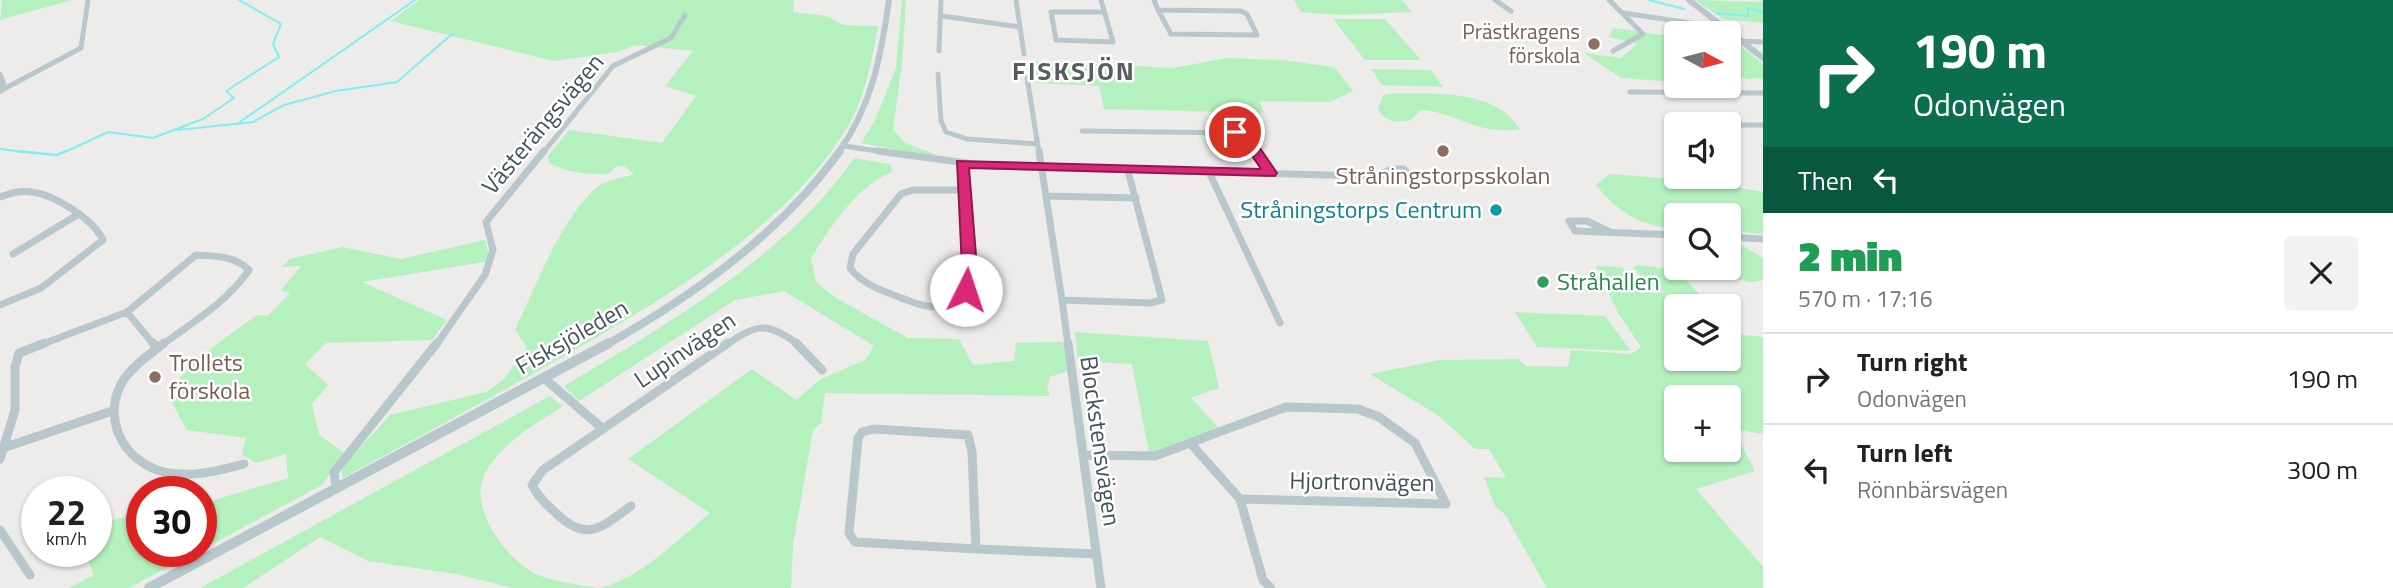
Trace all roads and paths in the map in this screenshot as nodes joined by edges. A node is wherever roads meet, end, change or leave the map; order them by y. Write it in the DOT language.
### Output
graph roads {
  1 [pos="88,0"];
  2 [pos="889,0"];
  3 [pos="941,0"];
  4 [pos="1016,0"];
  5 [pos="1101,0"];
  6 [pos="1154,0"];
  7 [pos="1495,0"];
  8 [pos="1609,0"];
  9 [pos="1689,0"];
  10 [pos="1158,10"];
  11 [pos="1511,11"];
  12 [pos="1104,12"];
  13 [pos="1622,13"];
  14 [pos="685,15"];
  15 [pos="942,16"];
  16 [pos="1677,21"];
  17 [pos="1716,21"];
  18 [pos="1020,27"];
  19 [pos="1741,41"];
  20 [pos="1763,42"];
  21 [pos="939,51"];
  22 [pos="1613,51"];
  23 [pos="1024,54"];
  24 [pos="1763,58"];
  25 [pos="937,74"];
  26 [pos="0,75"];
  27 [pos="1027,77"];
  28 [pos="0,91"];
  29 [pos="1630,92"];
  30 [pos="1763,93"];
  31 [pos="1741,125"];
  32 [pos="1763,125"];
  33 [pos="1082,131"];
  34 [pos="1038,144"];
  35 [pos="844,146"];
  36 [pos="962,164"];
  37 [pos="1041,169"];
  38 [pos="1128,171"];
  39 [pos="1209,172"];
  40 [pos="1270,173"];
  41 [pos="1376,176"];
  42 [pos="964,190"];
  43 [pos="1046,196"];
  44 [pos="0,197"];
  45 [pos="1136,198"];
  46 [pos="77,215"];
  47 [pos="1610,232"];
  48 [pos="1664,234"];
  49 [pos="1741,238"];
  50 [pos="1763,239"];
  51 [pos="13,254"];
  52 [pos="1062,300"];
  53 [pos="0,305"];
  54 [pos="127,312"];
  55 [pos="1280,323"];
  56 [pos="157,348"];
  57 [pos="822,370"];
  58 [pos="544,378"];
  59 [pos="112,411"];
  60 [pos="603,429"];
  61 [pos="1191,444"];
  62 [pos="2,448"];
  63 [pos="1083,455"];
  64 [pos="0,459"];
  65 [pos="244,464"];
  66 [pos="336,489"];
  67 [pos="1240,499"];
  68 [pos="631,506"];
  69 [pos="0,530"];
  70 [pos="976,550"];
  71 [pos="1096,554"];
  72 [pos="30,575"];
  73 [pos="149,588"];
  74 [pos="1101,588"];
  75 [pos="1271,588"];
  1 -- 28 [label="street"];
  2 -- 35 [label="street, Fisksjöleden"];
  3 -- 15 [label="street"];
  4 -- 18 [label="street"];
  5 -- 12 [label="street"];
  6 -- 10 [label="street"];
  7 -- 11 [label="street"];
  8 -- 13 [label="street"];
  9 -- 17 [label="street"];
  10 -- 10 [label="street"];
  12 -- 12 [label="street"];
  13 -- 16 [label="street"];
  13 -- 22 [label="street"];
  14 -- 66 [label="street, Västerängsvägen"];
  15 -- 18 [label="street"];
  15 -- 21 [label="street"];
  18 -- 23 [label="street"];
  19 -- 20 [label="street"];
  19 -- 24 [label="street"];
  25 -- 34 [label="street"];
  26 -- 28 [label="street"];
  27 -- 34 [label="street, Blockstensvägen"];
  29 -- 30 [label="street"];
  31 -- 32 [label="street"];
  33 -- 40 [label="street"];
  34 -- 37 [label="street, Blockstensvägen"];
  35 -- 36 [label="street"];
  35 -- 58 [label="street, Fisksjöleden"];
  36 -- 37 [label="street"];
  36 -- 42 [label="street"];
  37 -- 38 [label="street"];
  37 -- 43 [label="street, Blockstensvägen"];
  38 -- 39 [label="street"];
  38 -- 45 [label="street"];
  39 -- 40 [label="street"];
  39 -- 55 [label="street"];
  40 -- 41 [label="street"];
  42 -- 42 [label="street"];
  43 -- 45 [label="street"];
  43 -- 52 [label="street, Blockstensvägen"];
  44 -- 46 [label="street"];
  45 -- 52 [label="street"];
  46 -- 51 [label="street"];
  46 -- 53 [label="street"];
  47 -- 47 [label="street"];
  47 -- 48 [label="street"];
  49 -- 50 [label="street"];
  52 -- 63 [label="street, Blockstensvägen"];
  54 -- 56 [label="street"];
  54 -- 56 [label="street"];
  54 -- 62 [label="street"];
  56 -- 59 [label="street"];
  57 -- 60 [label="street, Lupinvägen"];
  58 -- 60 [label="street"];
  58 -- 66 [label="street, Fisksjöleden"];
  59 -- 62 [label="street"];
  59 -- 65 [label="street"];
  60 -- 68 [label="street, Lupinvägen"];
  61 -- 63 [label="street, Hjortronvägen"];
  61 -- 67 [label="street"];
  61 -- 67 [label="street, Hjortronvägen"];
  62 -- 64 [label="street"];
  63 -- 71 [label="street, Blockstensvägen"];
  66 -- 73 [label="street, Fisksjöleden"];
  67 -- 75 [label="street"];
  69 -- 72 [label="street"];
  70 -- 70 [label="street"];
  70 -- 71 [label="street"];
  71 -- 74 [label="street, Blockstensvägen"];
}
